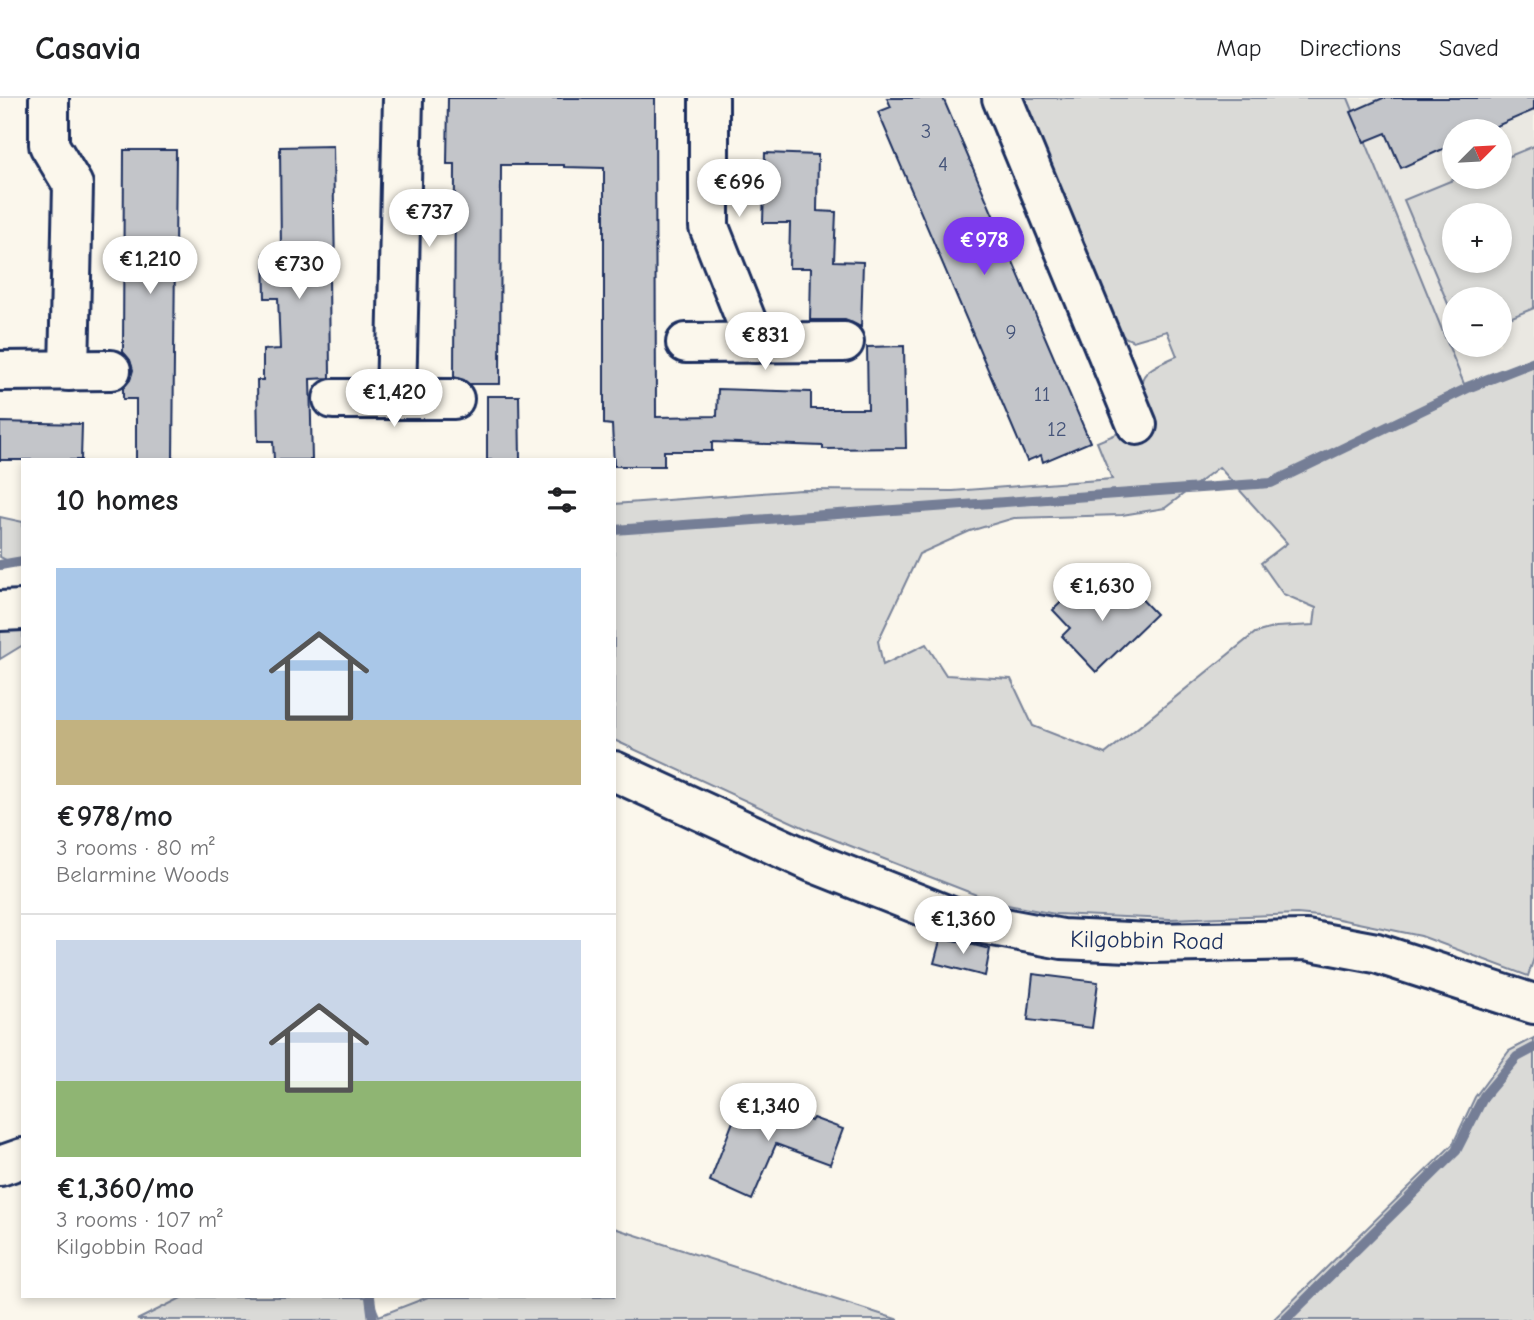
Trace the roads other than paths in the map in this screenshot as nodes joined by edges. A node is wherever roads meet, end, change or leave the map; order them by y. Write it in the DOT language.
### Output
graph roads {
  1 [pos="49,98"];
  2 [pos="403,98"];
  3 [pos="709,98"];
  4 [pos="1002,98"];
  5 [pos="844,342"];
  6 [pos="686,343"];
  7 [pos="755,343"];
  8 [pos="111,370"];
  9 [pos="0,371"];
  10 [pos="69,371"];
  11 [pos="396,399"];
  12 [pos="454,399"];
  13 [pos="333,400"];
  14 [pos="1137,425"];
  15 [pos="21,610"];
  16 [pos="0,611"];
  17 [pos="616,772"];
  18 [pos="1534,1004"];
  19 [pos="21,1159"];
  20 [pos="0,1166"];
  1 -- 10 [label="street"];
  2 -- 11 [label="street"];
  3 -- 7 [label="street"];
  4 -- 14 [label="street"];
  5 -- 7 [label="street"];
  6 -- 7 [label="street"];
  8 -- 10 [label="street"];
  9 -- 10 [label="street"];
  11 -- 12 [label="street"];
  11 -- 13 [label="street"];
  15 -- 16 [label="street"];
  17 -- 18 [label="street, Kilgobbin Road"];
  19 -- 20 [label="street"];
}
